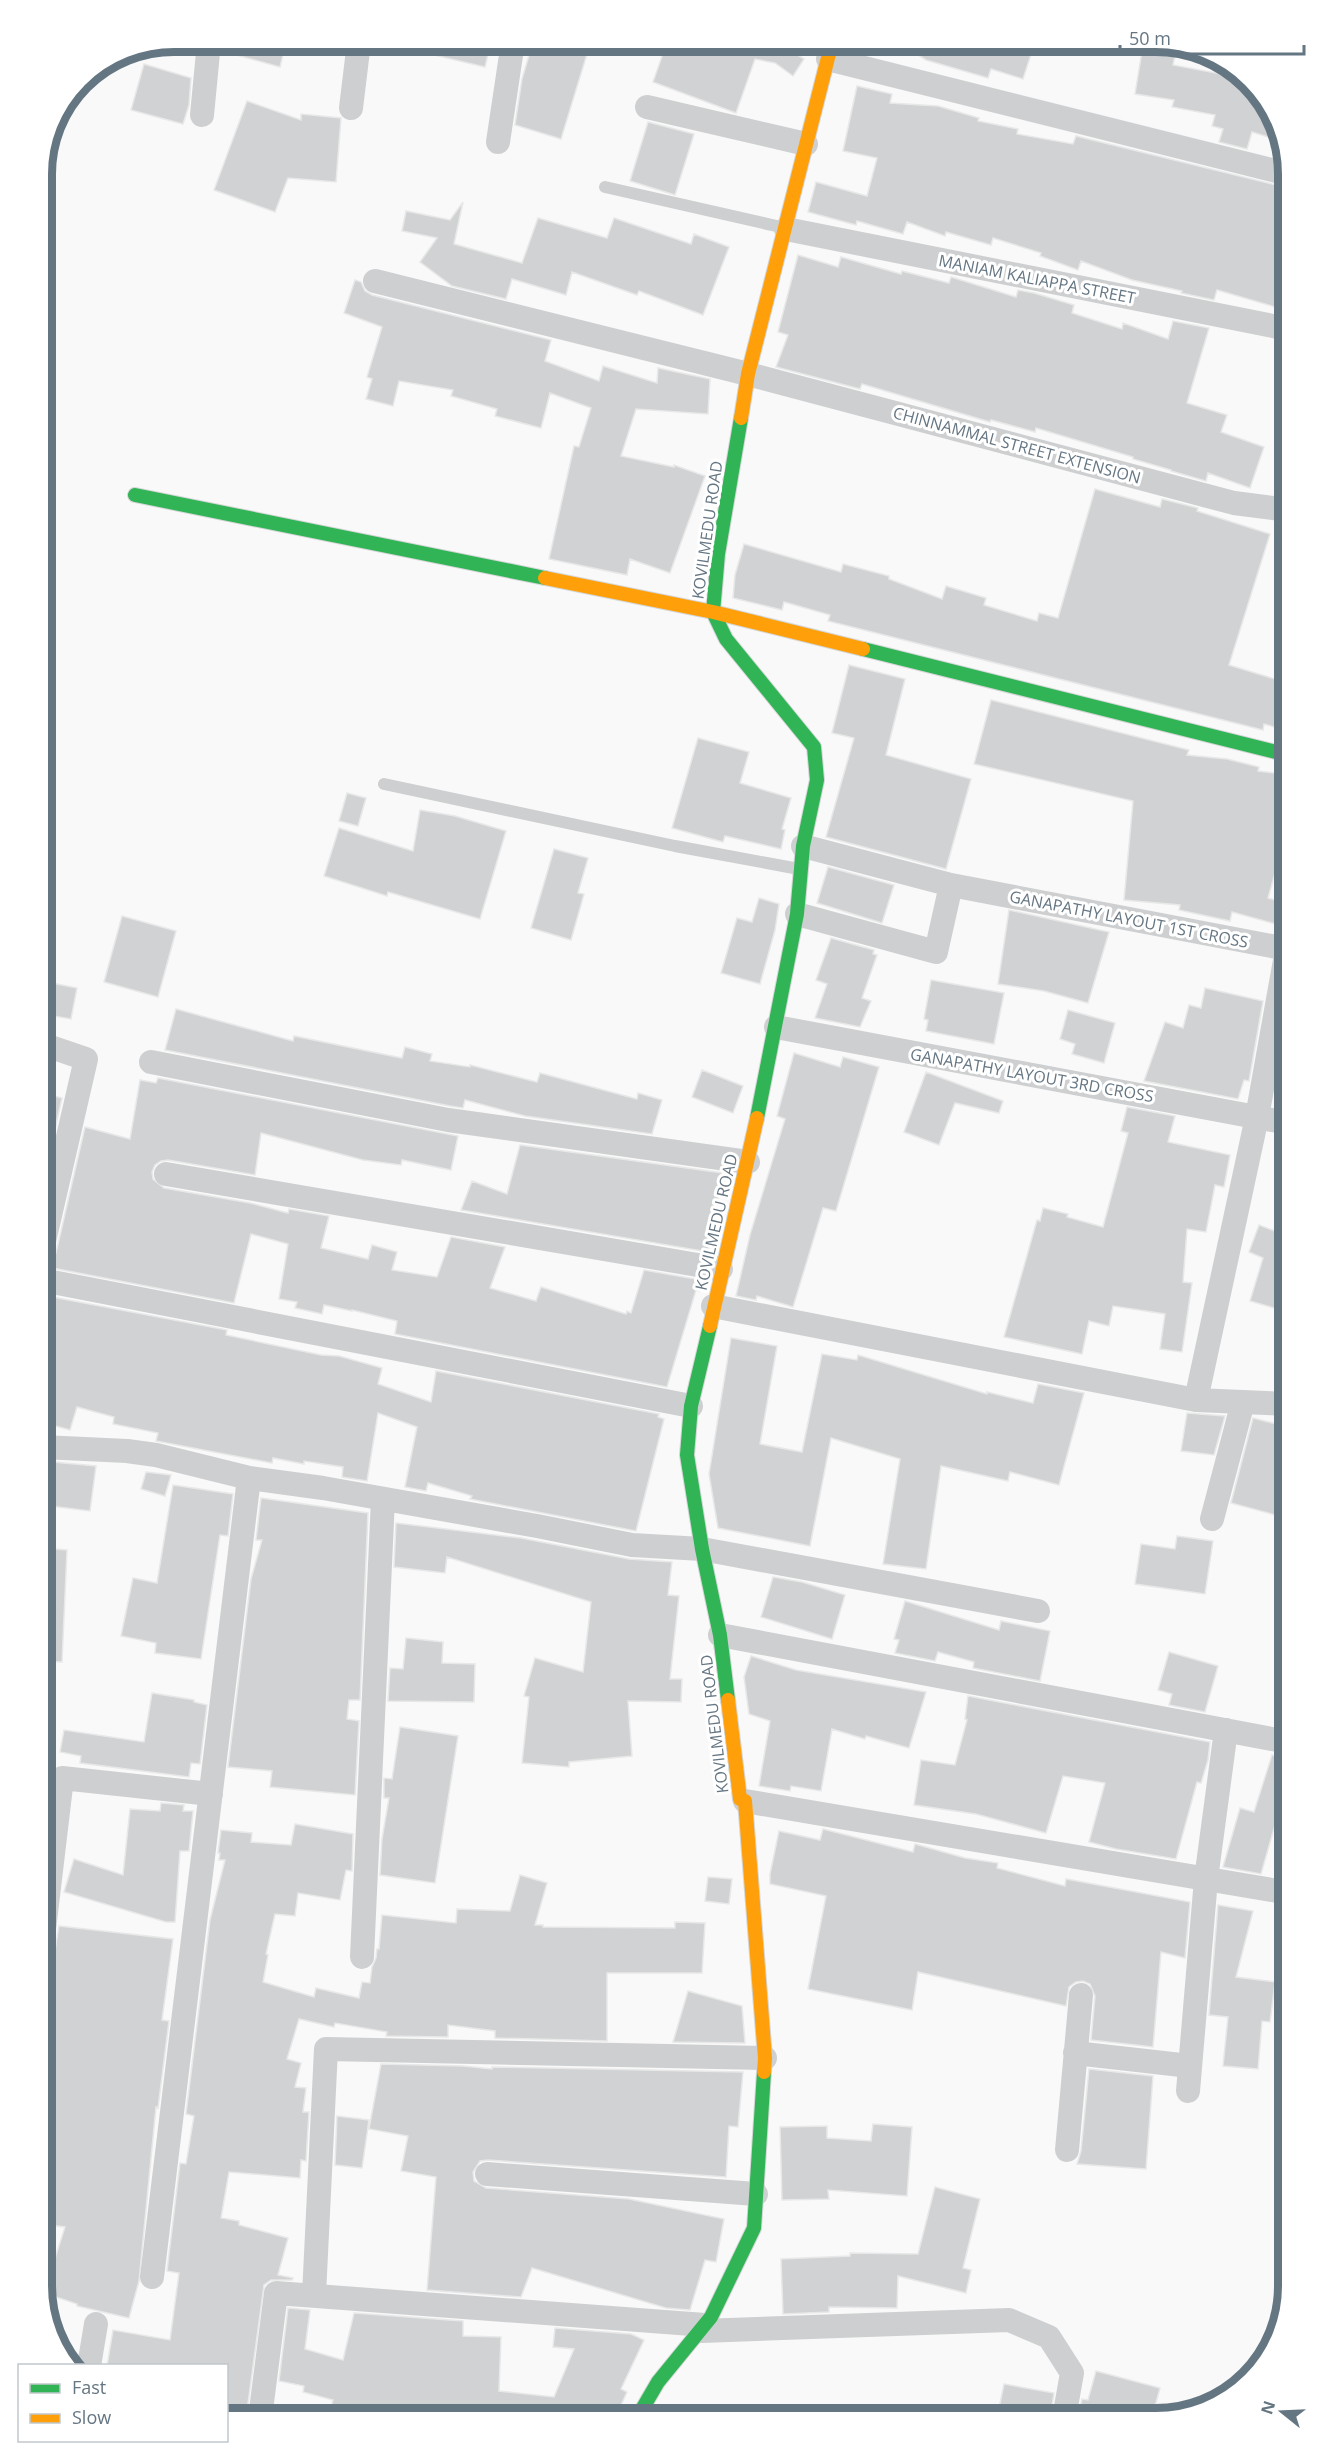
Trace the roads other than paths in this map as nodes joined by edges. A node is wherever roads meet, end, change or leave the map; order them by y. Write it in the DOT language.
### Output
graph roads {
  1 [pos="208,53"];
  2 [pos="358,53"];
  3 [pos="511,53"];
  4 [pos="829,53"];
  5 [pos="837,53"];
  6 [pos="646,107"];
  7 [pos="351,108"];
  8 [pos="202,115"];
  9 [pos="498,142"];
  10 [pos="806,144"];
  11 [pos="1278,171"];
  12 [pos="605,187"];
  13 [pos="786,229"];
  14 [pos="375,281"];
  15 [pos="1278,327"];
  16 [pos="748,374"];
  17 [pos="135,495"];
  18 [pos="1278,509"];
  19 [pos="713,612"];
  20 [pos="1278,753"];
  21 [pos="384,784"];
  22 [pos="802,858"];
  23 [pos="951,885"];
  24 [pos="797,914"];
  25 [pos="1278,947"];
  26 [pos="1278,999"];
  27 [pos="776,1027"];
  28 [pos="53,1048"];
  29 [pos="151,1062"];
  30 [pos="1257,1116"];
  31 [pos="1278,1121"];
  32 [pos="748,1162"];
  33 [pos="166,1174"];
  34 [pos="53,1204"];
  35 [pos="721,1269"];
  36 [pos="52,1282"];
  37 [pos="713,1306"];
  38 [pos="1196,1400"];
  39 [pos="1243,1402"];
  40 [pos="1278,1404"];
  41 [pos="691,1406"];
  42 [pos="52,1447"];
  43 [pos="249,1478"];
  44 [pos="383,1499"];
  45 [pos="1212,1519"];
  46 [pos="702,1549"];
  47 [pos="1038,1611"];
  48 [pos="720,1635"];
  49 [pos="1226,1730"];
  50 [pos="1278,1740"];
  51 [pos="211,1794"];
  52 [pos="745,1801"];
  53 [pos="52,1860"];
  54 [pos="1206,1879"];
  55 [pos="1278,1891"];
  56 [pos="362,1957"];
  57 [pos="1081,1995"];
  58 [pos="1075,2053"];
  59 [pos="765,2058"];
  60 [pos="1190,2066"];
  61 [pos="1188,2091"];
  62 [pos="1067,2150"];
  63 [pos="487,2174"];
  64 [pos="756,2194"];
  65 [pos="152,2277"];
  66 [pos="314,2295"];
  67 [pos="96,2324"];
  68 [pos="703,2328"];
  69 [pos="89,2364"];
  70 [pos="261,2407"];
  71 [pos="643,2407"];
  72 [pos="1066,2408"];
  1 -- 8 [label="street"];
  2 -- 7 [label="street"];
  3 -- 9 [label="street"];
  4 -- 10 [label="street, KOVILMEDU ROAD"];
  5 -- 11 [label="street"];
  6 -- 10 [label="street"];
  10 -- 13 [label="street, KOVILMEDU ROAD"];
  12 -- 13 [label="lane"];
  13 -- 15 [label="street, MANIAM KALIAPPA STREET"];
  13 -- 16 [label="street, KOVILMEDU ROAD"];
  14 -- 16 [label="street, CHINNAMMAL STREET EXTENSION"];
  16 -- 18 [label="street, CHINNAMMAL STREET EXTENSION"];
  16 -- 19 [label="street, KOVILMEDU ROAD"];
  17 -- 19 [label="street"];
  19 -- 20 [label="street"];
  19 -- 22 [label="street, KOVILMEDU ROAD"];
  21 -- 22 [label="lane"];
  22 -- 23 [label="street, GANAPATHY LAYOUT 1ST CROSS"];
  22 -- 24 [label="street, KOVILMEDU ROAD"];
  23 -- 24 [label="street"];
  23 -- 25 [label="street, GANAPATHY LAYOUT 1ST CROSS"];
  24 -- 27 [label="street, KOVILMEDU ROAD"];
  26 -- 30 [label="street, GANAPATHY LAYOUT 1ST CROSS"];
  27 -- 30 [label="street, GANAPATHY LAYOUT 3RD CROSS"];
  27 -- 32 [label="street, KOVILMEDU ROAD"];
  28 -- 34 [label="street"];
  29 -- 32 [label="street"];
  30 -- 31 [label="street, GANAPATHY LAYOUT 3RD CROSS"];
  30 -- 38 [label="street, GANAPATHY LAYOUT 1ST CROSS"];
  32 -- 35 [label="street, KOVILMEDU ROAD"];
  33 -- 35 [label="street"];
  35 -- 37 [label="street, KOVILMEDU ROAD"];
  36 -- 41 [label="street"];
  37 -- 38 [label="street"];
  37 -- 41 [label="street, KOVILMEDU ROAD"];
  38 -- 39 [label="street"];
  39 -- 40 [label="street"];
  39 -- 45 [label="street"];
  41 -- 46 [label="street, KOVILMEDU ROAD"];
  42 -- 43 [label="street"];
  43 -- 44 [label="street"];
  43 -- 51 [label="street"];
  44 -- 46 [label="street"];
  44 -- 56 [label="street"];
  46 -- 47 [label="street"];
  46 -- 48 [label="street, KOVILMEDU ROAD"];
  48 -- 49 [label="street"];
  48 -- 52 [label="street, KOVILMEDU ROAD"];
  49 -- 50 [label="street"];
  49 -- 54 [label="street"];
  51 -- 53 [label="street"];
  51 -- 65 [label="street"];
  52 -- 54 [label="street"];
  52 -- 59 [label="street, KOVILMEDU ROAD"];
  54 -- 55 [label="street"];
  54 -- 60 [label="street"];
  57 -- 58 [label="street"];
  58 -- 60 [label="street"];
  58 -- 62 [label="street"];
  59 -- 64 [label="street, KOVILMEDU ROAD"];
  59 -- 66 [label="street"];
  60 -- 61 [label="street"];
  63 -- 64 [label="street"];
  64 -- 68 [label="street, KOVILMEDU ROAD"];
  66 -- 68 [label="street"];
  66 -- 70 [label="street"];
  67 -- 69 [label="street"];
  68 -- 71 [label="street, KOVILMEDU ROAD"];
  68 -- 72 [label="street"];
}
